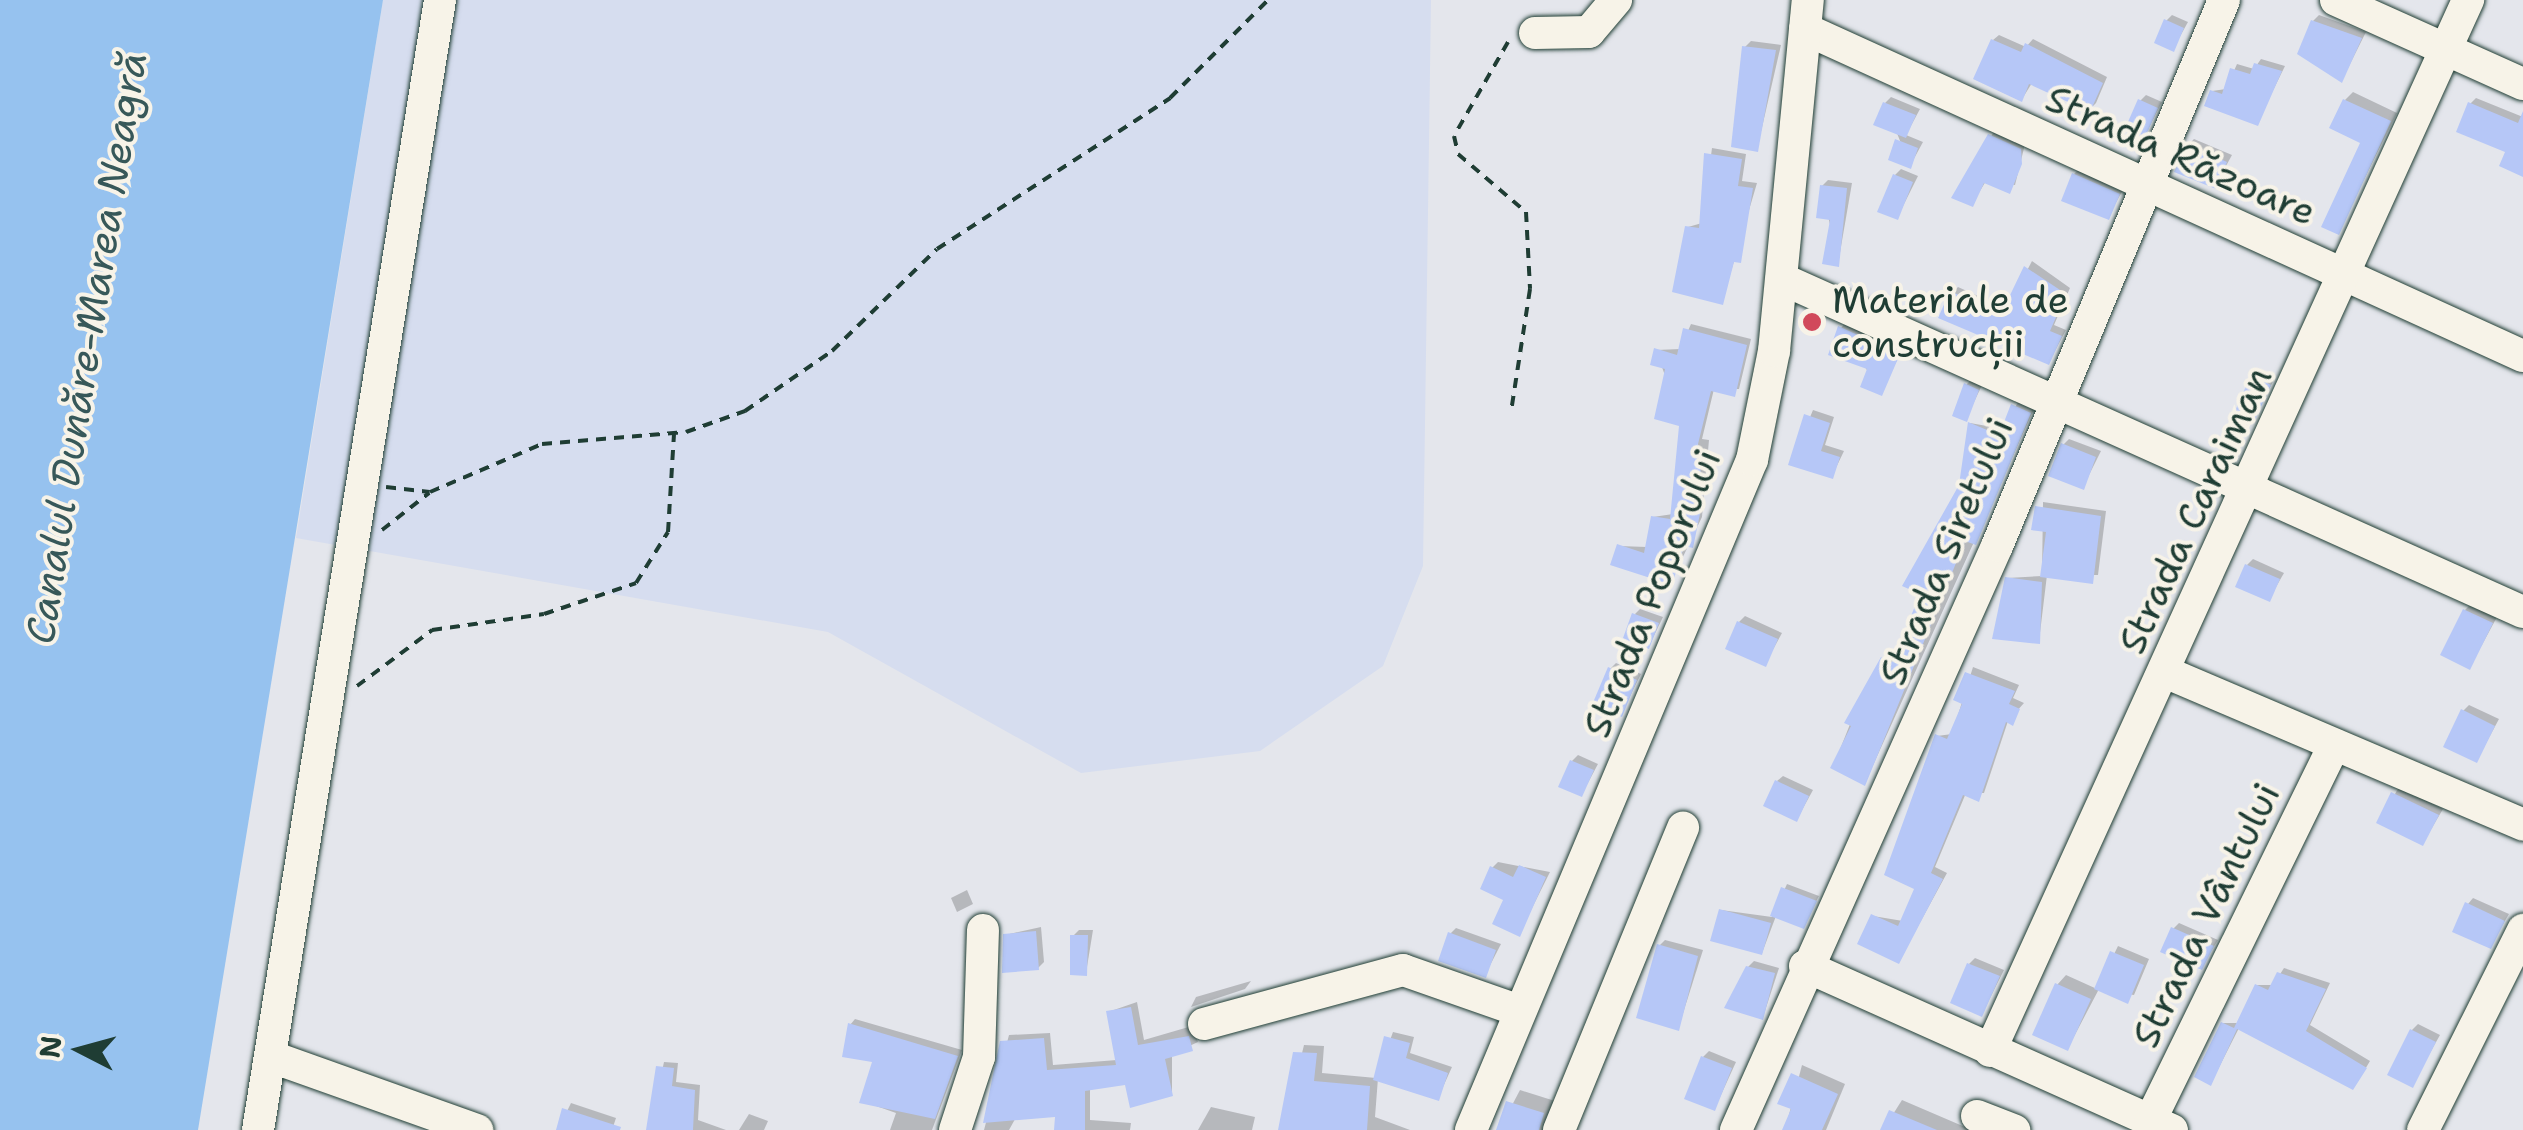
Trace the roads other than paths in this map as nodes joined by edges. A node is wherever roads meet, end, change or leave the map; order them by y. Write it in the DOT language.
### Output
graph roads {
  1 [pos="440,0"];
  2 [pos="1616,0"];
  3 [pos="2224,0"];
  4 [pos="2336,0"];
  5 [pos="2468,0"];
  6 [pos="1807,15"];
  7 [pos="1535,33"];
  8 [pos="2449,48"];
  9 [pos="2523,84"];
  10 [pos="2145,182"];
  11 [pos="2347,274"];
  12 [pos="1782,278"];
  13 [pos="2523,356"];
  14 [pos="2055,396"];
  15 [pos="2250,486"];
  16 [pos="2523,612"];
  17 [pos="2165,672"];
  18 [pos="2334,745"];
  19 [pos="2523,825"];
  20 [pos="1683,827"];
  21 [pos="982,930"];
  22 [pos="2523,930"];
  23 [pos="1806,966"];
  24 [pos="1517,1010"];
  25 [pos="1204,1024"];
  26 [pos="1990,1051"];
  27 [pos="272,1057"];
  28 [pos="1977,1116"];
  29 [pos="2161,1125"];
  30 [pos="962,1128"];
  31 [pos="258,1130"];
  32 [pos="477,1130"];
  33 [pos="1471,1130"];
  34 [pos="1558,1130"];
  35 [pos="1736,1130"];
  36 [pos="2014,1130"];
  37 [pos="2422,1130"];
  1 -- 27 [label="street"];
  2 -- 7 [label="street"];
  3 -- 10 [label="street, Strada Siretului"];
  4 -- 8 [label="street"];
  5 -- 8 [label="street, Strada Caraiman"];
  6 -- 10 [label="street, Strada Răzoare"];
  6 -- 12 [label="street, Strada Poporului"];
  8 -- 9 [label="street"];
  8 -- 11 [label="street, Strada Caraiman"];
  10 -- 11 [label="street, Strada Răzoare"];
  10 -- 14 [label="street, Strada Siretului"];
  11 -- 13 [label="street, Strada Răzoare"];
  11 -- 15 [label="street, Strada Caraiman"];
  12 -- 14 [label="street"];
  12 -- 24 [label="street, Strada Poporului"];
  14 -- 15 [label="street"];
  14 -- 23 [label="street, Strada Siretului"];
  15 -- 16 [label="street"];
  15 -- 17 [label="street, Strada Caraiman"];
  17 -- 18 [label="street"];
  17 -- 26 [label="street, Strada Caraiman"];
  18 -- 19 [label="street"];
  18 -- 29 [label="street, Strada Vântului"];
  20 -- 34 [label="street"];
  21 -- 30 [label="street"];
  22 -- 37 [label="street"];
  23 -- 26 [label="street"];
  23 -- 35 [label="street, Strada Siretului"];
  24 -- 25 [label="street"];
  24 -- 33 [label="street, Strada Poporului"];
  26 -- 29 [label="street"];
  27 -- 31 [label="street"];
  27 -- 32 [label="street"];
  28 -- 36 [label="street"];
}
